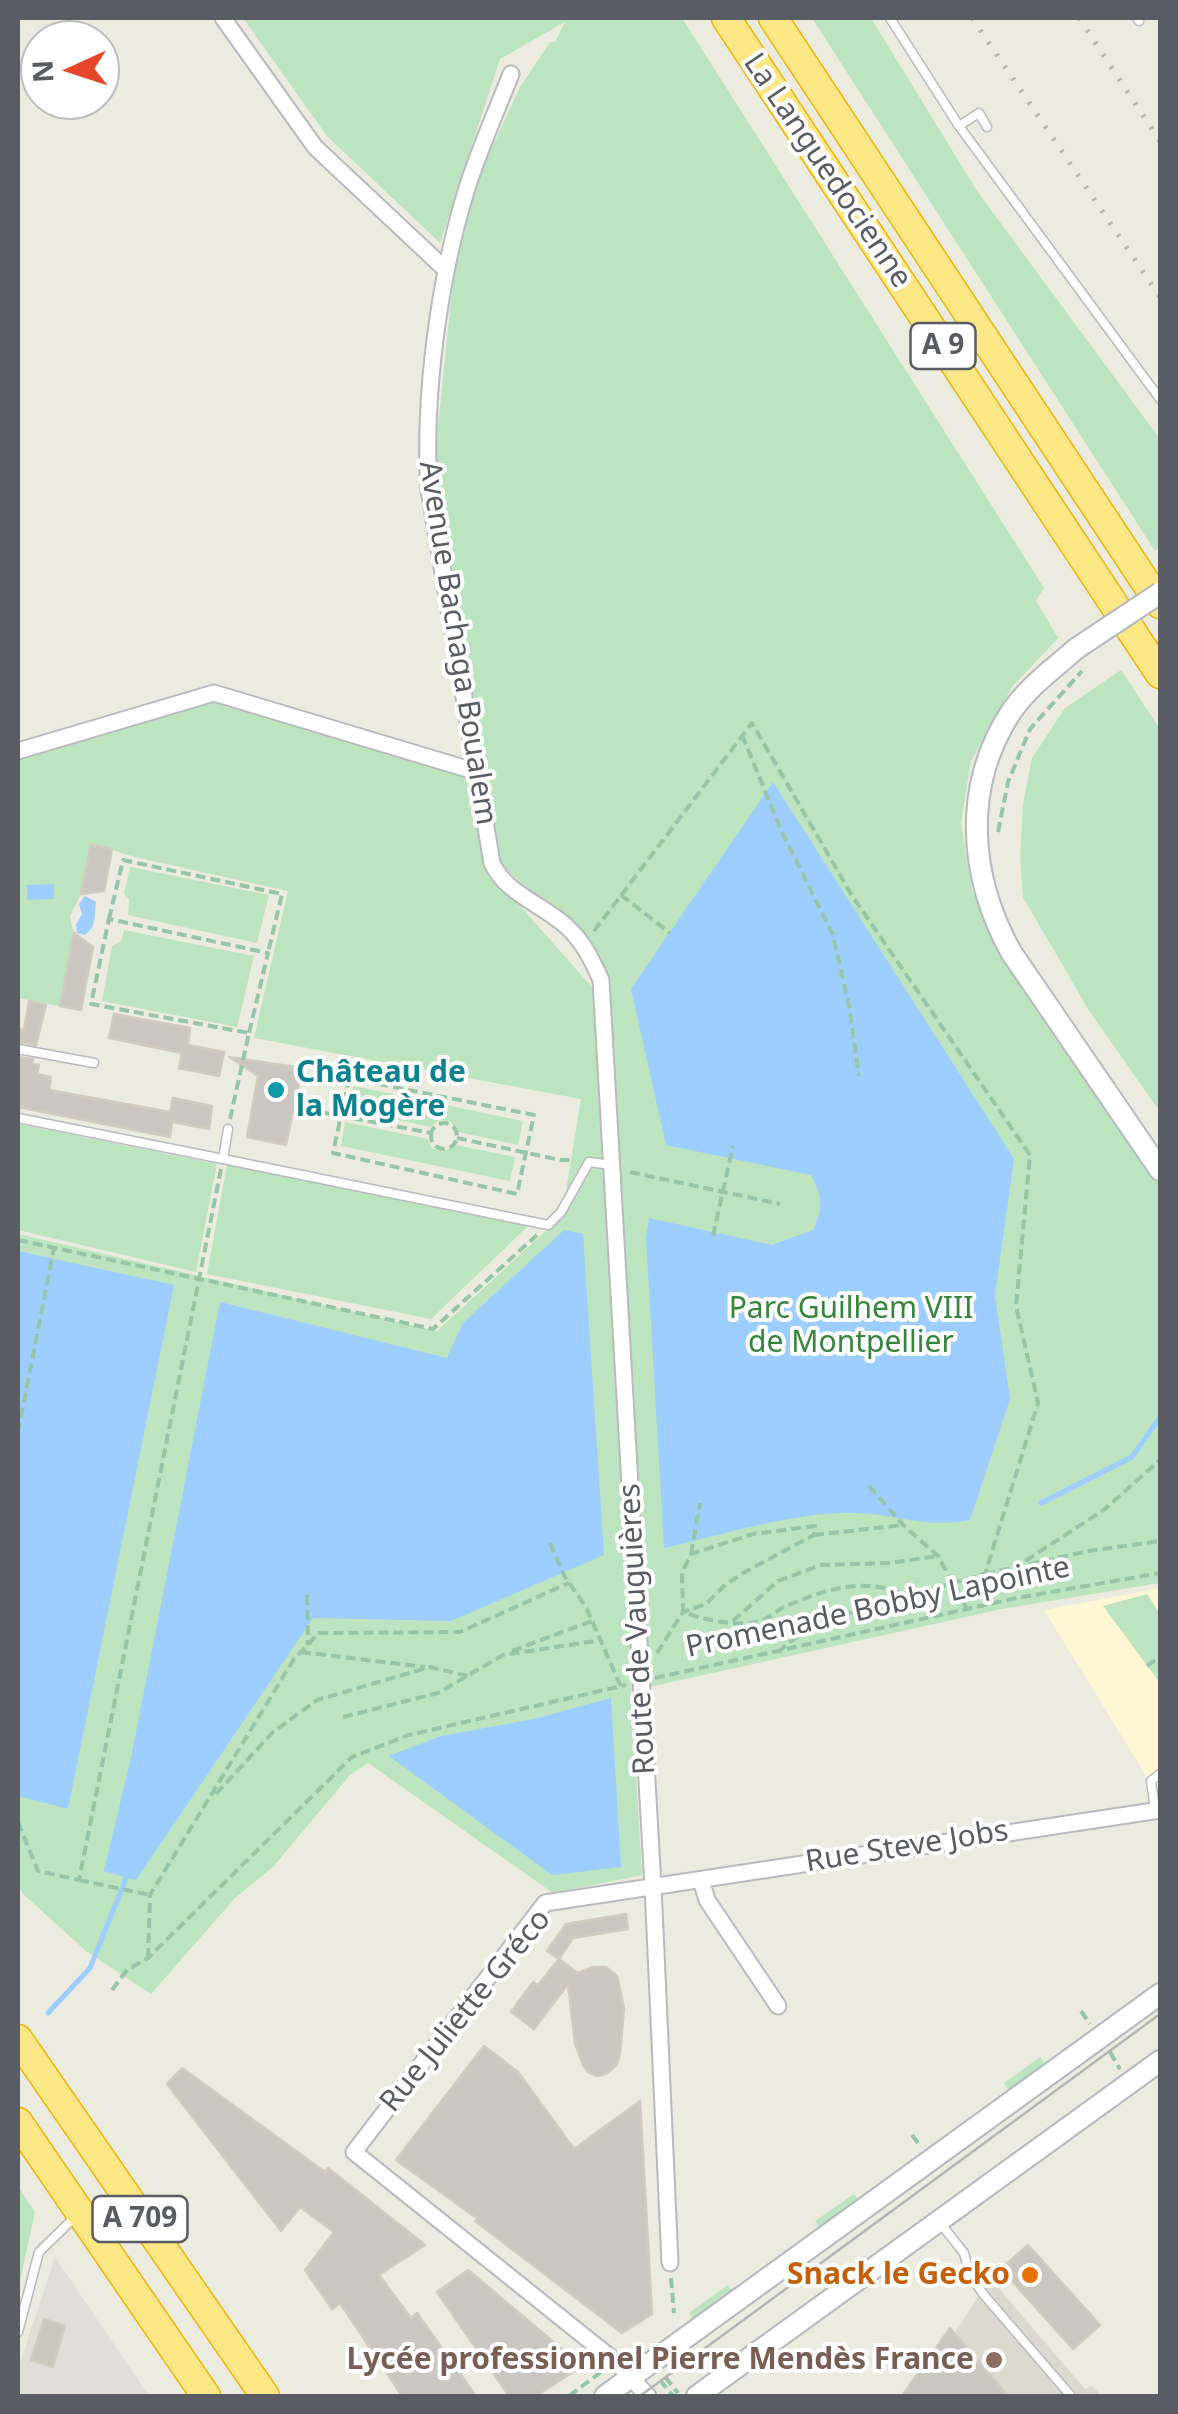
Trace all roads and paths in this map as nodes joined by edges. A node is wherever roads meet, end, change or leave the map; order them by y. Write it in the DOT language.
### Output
graph roads {
  1 [pos="223,18"];
  2 [pos="726,18"];
  3 [pos="772,18"];
  4 [pos="890,18"];
  5 [pos="511,74"];
  6 [pos="958,126"];
  7 [pos="987,126"];
  8 [pos="446,270"];
  9 [pos="1160,400"];
  10 [pos="1160,593"];
  11 [pos="1160,604"];
  12 [pos="1082,656"];
  13 [pos="1160,674"];
  14 [pos="742,735"];
  15 [pos="18,750"];
  16 [pos="474,771"];
  17 [pos="997,835"];
  18 [pos="621,895"];
  19 [pos="109,919"];
  20 [pos="670,933"];
  21 [pos="583,946"];
  22 [pos="268,953"];
  23 [pos="603,996"];
  24 [pos="249,1033"];
  25 [pos="18,1049"];
  26 [pos="94,1064"];
  27 [pos="859,1076"];
  28 [pos="294,1107"];
  29 [pos="340,1116"];
  30 [pos="18,1118"];
  31 [pos="228,1128"];
  32 [pos="431,1133"];
  33 [pos="457,1138"];
  34 [pos="734,1146"];
  35 [pos="527,1153"];
  36 [pos="223,1160"];
  37 [pos="589,1162"];
  38 [pos="611,1165"];
  39 [pos="1160,1170"];
  40 [pos="724,1193"];
  41 [pos="780,1204"];
  42 [pos="548,1225"];
  43 [pos="713,1236"];
  44 [pos="18,1240"];
  45 [pos="54,1248"];
  46 [pos="199,1278"];
  47 [pos="18,1432"];
  48 [pos="1160,1460"];
  49 [pos="869,1486"];
  50 [pos="700,1503"];
  51 [pos="903,1525"];
  52 [pos="814,1534"];
  53 [pos="1160,1541"];
  54 [pos="550,1543"];
  55 [pos="691,1554"];
  56 [pos="938,1556"];
  57 [pos="1013,1569"];
  58 [pos="985,1574"];
  59 [pos="1160,1574"];
  60 [pos="569,1583"];
  61 [pos="955,1583"];
  62 [pos="307,1595"];
  63 [pos="908,1596"];
  64 [pos="967,1610"];
  65 [pos="683,1612"];
  66 [pos="592,1620"];
  67 [pos="733,1621"];
  68 [pos="602,1640"];
  69 [pos="308,1645"];
  70 [pos="301,1652"];
  71 [pos="657,1652"];
  72 [pos="777,1654"];
  73 [pos="503,1655"];
  74 [pos="1160,1656"];
  75 [pos="1148,1666"];
  76 [pos="430,1667"];
  77 [pos="468,1676"];
  78 [pos="640,1682"];
  79 [pos="621,1687"];
  80 [pos="343,1717"];
  81 [pos="1160,1774"];
  82 [pos="210,1802"];
  83 [pos="1158,1809"];
  84 [pos="18,1822"];
  85 [pos="79,1880"];
  86 [pos="701,1880"];
  87 [pos="653,1886"];
  88 [pos="150,1895"];
  89 [pos="148,1958"];
  90 [pos="112,1990"];
  91 [pos="1160,1994"];
  92 [pos="778,2006"];
  93 [pos="18,2039"];
  94 [pos="1160,2061"];
  95 [pos="18,2122"];
  96 [pos="79,2214"];
  97 [pos="940,2223"];
  98 [pos="670,2263"];
  99 [pos="674,2314"];
  100 [pos="18,2332"];
  101 [pos="615,2361"];
  102 [pos="631,2378"];
  103 [pos="206,2396"];
  104 [pos="265,2396"];
  105 [pos="570,2396"];
  106 [pos="605,2396"];
  107 [pos="648,2396"];
  108 [pos="697,2396"];
  109 [pos="1071,2396"];
  1 -- 8 [label="street"];
  2 -- 13 [label="highway, La Languedocienne / A 9"];
  3 -- 11 [label="highway, La Languedocienne / A 9"];
  4 -- 6 [label="lane"];
  5 -- 8 [label="street, Avenue Bachaga Boualem"];
  6 -- 7 [label="lane"];
  6 -- 9 [label="lane"];
  8 -- 16 [label="street, Avenue Bachaga Boualem"];
  10 -- 12 [label="street, bridge"];
  12 -- 17 [label="path"];
  12 -- 39 [label="street"];
  14 -- 18 [label="path"];
  14 -- 27 [label="path"];
  14 -- 58 [label="path"];
  15 -- 16 [label="street"];
  16 -- 21 [label="street, Avenue Bachaga Boualem"];
  18 -- 20 [label="path"];
  18 -- 21 [label="path"];
  19 -- 22 [label="path"];
  19 -- 22 [label="path"];
  19 -- 24 [label="path"];
  21 -- 23 [label="street, Avenue Bachaga Boualem"];
  22 -- 24 [label="path"];
  23 -- 38 [label="street, Route de Vauguières"];
  24 -- 31 [label="path"];
  25 -- 26 [label="lane"];
  28 -- 29 [label="path"];
  29 -- 32 [label="path"];
  29 -- 35 [label="path"];
  29 -- 35 [label="path"];
  30 -- 36 [label="lane"];
  31 -- 36 [label="lane"];
  32 -- 33 [label="path"];
  32 -- 33 [label="path"];
  33 -- 35 [label="path"];
  34 -- 40 [label="path"];
  35 -- 37 [label="path"];
  36 -- 42 [label="lane"];
  36 -- 46 [label="path"];
  37 -- 38 [label="lane"];
  37 -- 42 [label="lane"];
  38 -- 40 [label="path"];
  38 -- 78 [label="street, Route de Vauguières"];
  40 -- 41 [label="path"];
  40 -- 43 [label="path"];
  42 -- 46 [label="path"];
  44 -- 45 [label="path"];
  45 -- 46 [label="path"];
  45 -- 47 [label="path"];
  46 -- 85 [label="path"];
  48 -- 57 [label="path"];
  49 -- 51 [label="path"];
  50 -- 55 [label="path"];
  51 -- 52 [label="path"];
  51 -- 56 [label="path"];
  52 -- 55 [label="path"];
  52 -- 65 [label="path"];
  53 -- 57 [label="path"];
  54 -- 60 [label="path"];
  55 -- 65 [label="path"];
  56 -- 61 [label="path"];
  56 -- 67 [label="path"];
  57 -- 58 [label="path"];
  58 -- 61 [label="path"];
  59 -- 64 [label="path, Promenade Bobby Lapointe"];
  60 -- 66 [label="path"];
  60 -- 69 [label="path"];
  61 -- 63 [label="path"];
  61 -- 64 [label="path"];
  62 -- 69 [label="path"];
  63 -- 67 [label="path"];
  63 -- 72 [label="path"];
  64 -- 72 [label="path, Promenade Bobby Lapointe"];
  65 -- 67 [label="path"];
  65 -- 71 [label="path"];
  66 -- 68 [label="path"];
  66 -- 73 [label="path"];
  68 -- 73 [label="path"];
  68 -- 79 [label="path"];
  69 -- 70 [label="path"];
  70 -- 76 [label="path"];
  70 -- 82 [label="path"];
  72 -- 78 [label="path, Promenade Bobby Lapointe"];
  73 -- 77 [label="path"];
  74 -- 75 [label="path"];
  76 -- 77 [label="path"];
  76 -- 82 [label="path"];
  77 -- 80 [label="path"];
  78 -- 79 [label="path, Promenade Bobby Lapointe"];
  78 -- 87 [label="street, Route de Vauguières"];
  79 -- 89 [label="path, Promenade Bobby Lapointe"];
  81 -- 83 [label="lane"];
  82 -- 88 [label="path"];
  83 -- 86 [label="street, Rue Steve Jobs"];
  84 -- 85 [label="path"];
  85 -- 88 [label="path"];
  86 -- 87 [label="street, Rue Steve Jobs"];
  86 -- 92 [label="street"];
  87 -- 98 [label="street, Route de Vauguières"];
  87 -- 101 [label="street, Rue Juliette Gréco"];
  88 -- 89 [label="path"];
  89 -- 90 [label="path, Promenade Bobby Lapointe"];
  91 -- 102 [label="street"];
  93 -- 104 [label="highway, A 709"];
  94 -- 97 [label="street"];
  95 -- 96 [label="highway, A 709"];
  96 -- 100 [label="lane"];
  96 -- 103 [label="highway, A 709"];
  97 -- 108 [label="street"];
  97 -- 109 [label="lane"];
  98 -- 99 [label="path"];
  101 -- 102 [label="street"];
  101 -- 105 [label="path"];
  102 -- 106 [label="street"];
  102 -- 107 [label="street"];
}
